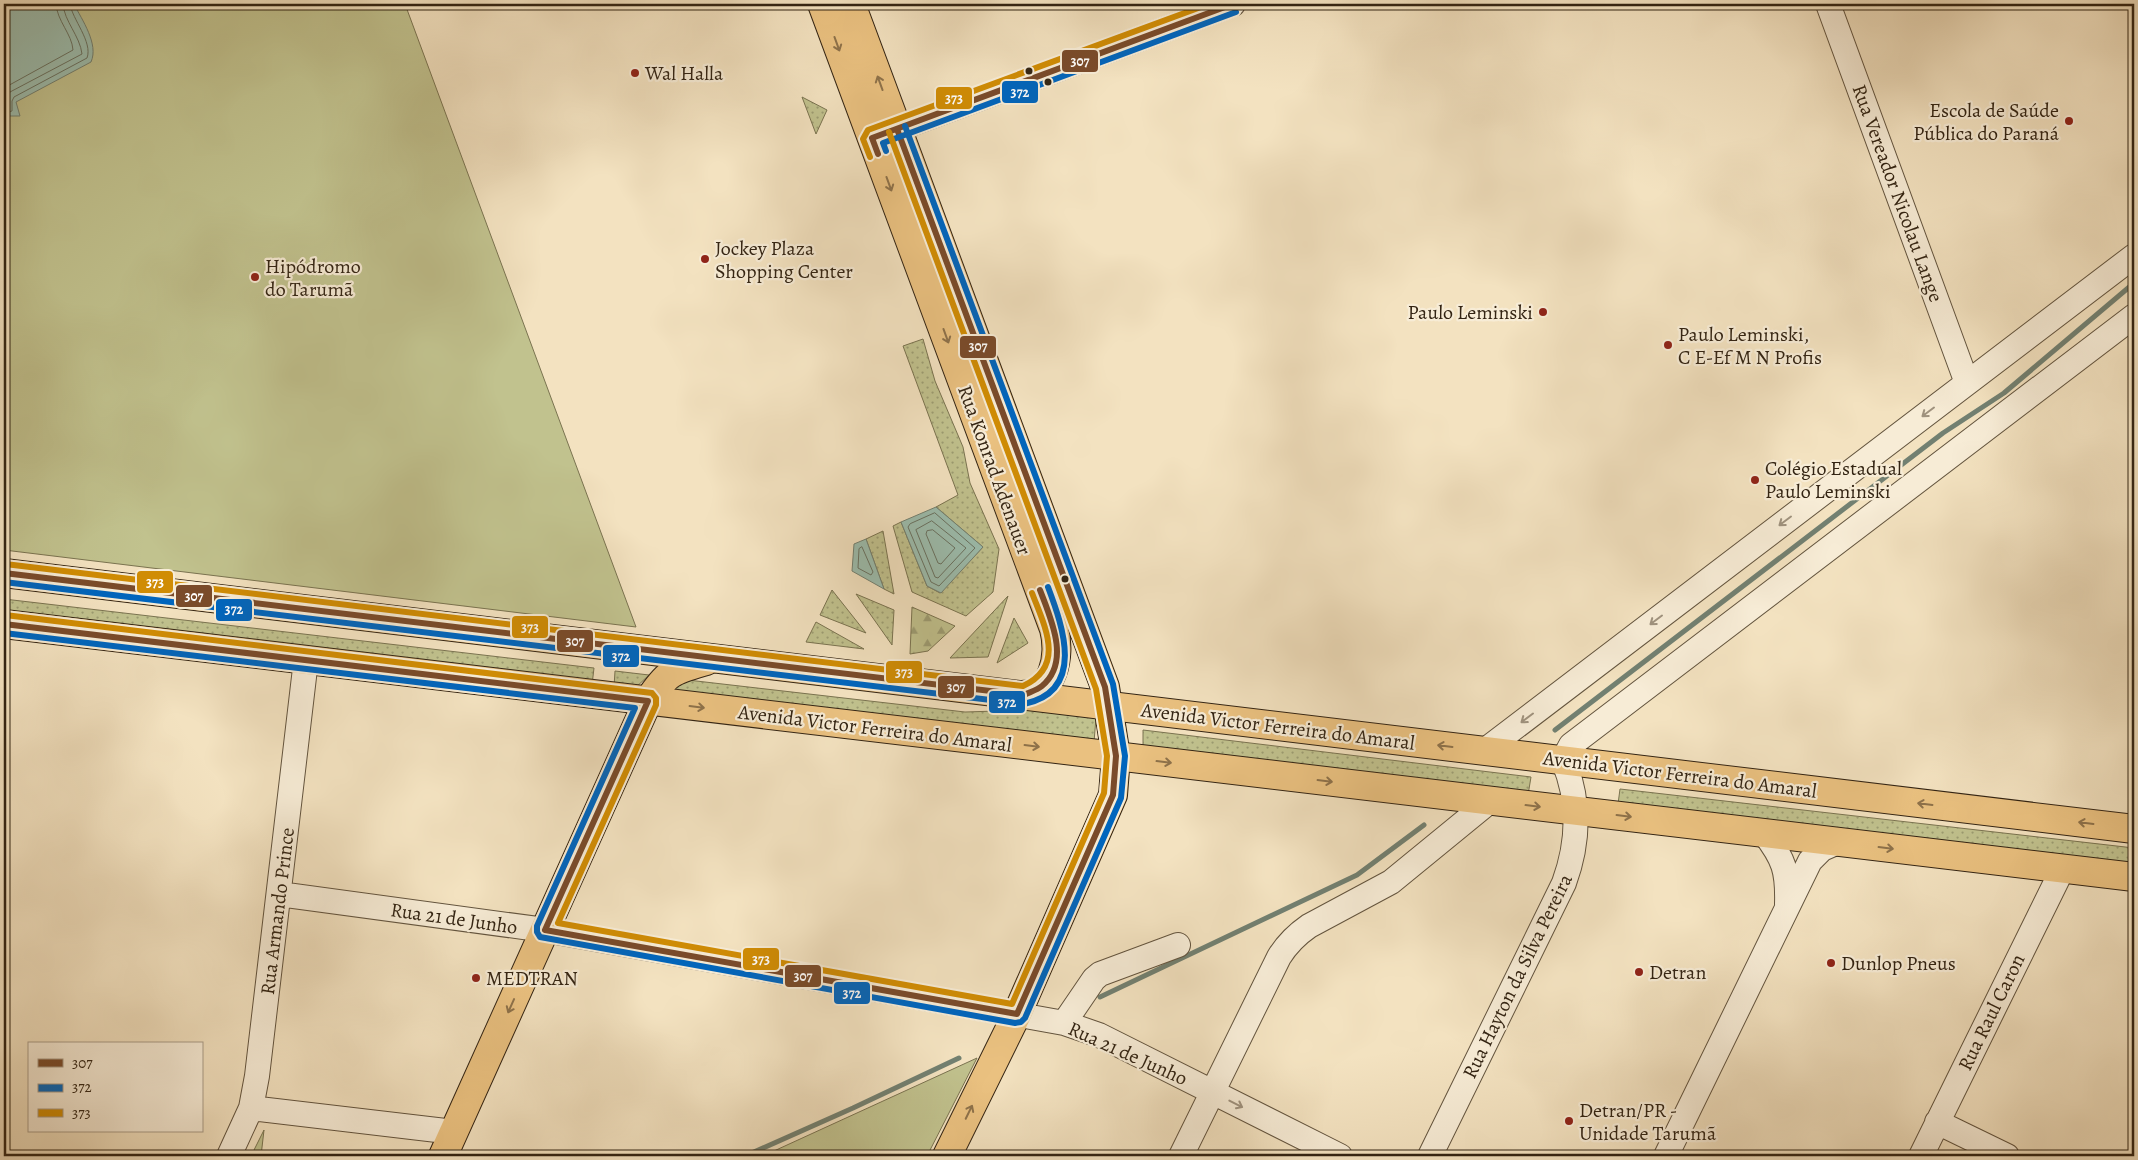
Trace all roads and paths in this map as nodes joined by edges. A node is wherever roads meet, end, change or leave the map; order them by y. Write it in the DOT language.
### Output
graph roads {
  1 [pos="822,4"];
  2 [pos="851,4"];
  3 [pos="1234,4"];
  4 [pos="1828,4"];
  5 [pos="897,129"];
  6 [pos="872,138"];
  7 [pos="2134,256"];
  8 [pos="2134,316"];
  9 [pos="1967,383"];
  10 [pos="4,573"];
  11 [pos="4,624"];
  12 [pos="712,659"];
  13 [pos="306,660"];
  14 [pos="1019,695"];
  15 [pos="648,701"];
  16 [pos="1109,704"];
  17 [pos="1484,751"];
  18 [pos="1116,756"];
  19 [pos="1563,760"];
  20 [pos="1490,801"];
  21 [pos="1576,811"];
  22 [pos="2134,829"];
  23 [pos="1764,833"];
  24 [pos="1838,842"];
  25 [pos="2063,868"];
  26 [pos="2134,877"];
  27 [pos="279,894"];
  28 [pos="1787,908"];
  29 [pos="545,930"];
  30 [pos="1178,945"];
  31 [pos="1018,1014"];
  32 [pos="1064,1023"];
  33 [pos="1212,1092"];
  34 [pos="251,1108"];
  35 [pos="1937,1122"];
  36 [pos="449,1144"];
  37 [pos="229,1156"];
  38 [pos="947,1156"];
  39 [pos="1181,1156"];
  40 [pos="1340,1156"];
  41 [pos="1430,1156"];
  42 [pos="1666,1156"];
  43 [pos="1920,1156"];
  44 [pos="2007,1156"];
  1 -- 6 [label="main road, Rua Konrad Adenauer, one-way"];
  5 -- 2 [label="main road, Rua Konrad Adenauer, one-way"];
  3 -- 5 [label="street"];
  4 -- 9 [label="street, Rua Vereador Nicolau Lange"];
  5 -- 6 [label="street"];
  5 -- 16 [label="main road, Rua Konrad Adenauer"];
  6 -- 14 [label="main road, Rua Konrad Adenauer, one-way"];
  7 -- 9 [label="street"];
  8 -- 19 [label="street"];
  9 -- 17 [label="street, one-way"];
  10 -- 12 [label="main road, Avenida Victor Ferreira do Amaral"];
  11 -- 13 [label="main road, Avenida Victor Ferreira do Amaral"];
  12 -- 14 [label="main road, Avenida Victor Ferreira do Amaral"];
  12 -- 15 [label="main road"];
  13 -- 15 [label="main road, Avenida Victor Ferreira do Amaral"];
  13 -- 27 [label="street, Rua Armando Prince"];
  14 -- 16 [label="main road, Avenida Victor Ferreira do Amaral"];
  15 -- 18 [label="main road, Avenida Victor Ferreira do Amaral, one-way"];
  15 -- 29 [label="main road"];
  17 -- 16 [label="main road, Avenida Victor Ferreira do Amaral, one-way"];
  16 -- 18 [label="main road, Rua Konrad Adenauer"];
  17 -- 19 [label="main road, Avenida Victor Ferreira do Amaral"];
  18 -- 20 [label="main road, Avenida Victor Ferreira do Amaral, one-way"];
  18 -- 31 [label="main road, Rua Konrad Adenauer"];
  19 -- 21 [label="street, Rua Hayton da Silva Pereira"];
  22 -- 19 [label="main road, Avenida Victor Ferreira do Amaral, one-way"];
  20 -- 21 [label="main road, Avenida Victor Ferreira do Amaral, one-way"];
  20 -- 33 [label="street"];
  21 -- 23 [label="main road, Avenida Victor Ferreira do Amaral, one-way"];
  21 -- 41 [label="street, Rua Hayton da Silva Pereira"];
  23 -- 24 [label="main road, Avenida Victor Ferreira do Amaral"];
  23 -- 28 [label="street"];
  24 -- 25 [label="main road, Avenida Victor Ferreira do Amaral, one-way"];
  24 -- 28 [label="street"];
  25 -- 26 [label="main road, Avenida Victor Ferreira do Amaral"];
  25 -- 35 [label="street, Rua Raul Caron"];
  27 -- 29 [label="street, Rua 21 de Junho"];
  27 -- 34 [label="street, Rua Armando Prince"];
  28 -- 42 [label="street"];
  29 -- 31 [label="street, Rua 21 de Junho"];
  29 -- 36 [label="main road, one-way"];
  30 -- 32 [label="street"];
  31 -- 32 [label="street, Rua 21 de Junho"];
  38 -- 31 [label="main road, Rua Konrad Adenauer, one-way"];
  32 -- 33 [label="street, Rua 21 de Junho"];
  33 -- 39 [label="street"];
  33 -- 40 [label="street, Rua 21 de Junho, one-way"];
  34 -- 36 [label="street"];
  34 -- 37 [label="street, Rua Armando Prince"];
  35 -- 43 [label="street, Rua Raul Caron"];
  35 -- 44 [label="street"];
}
